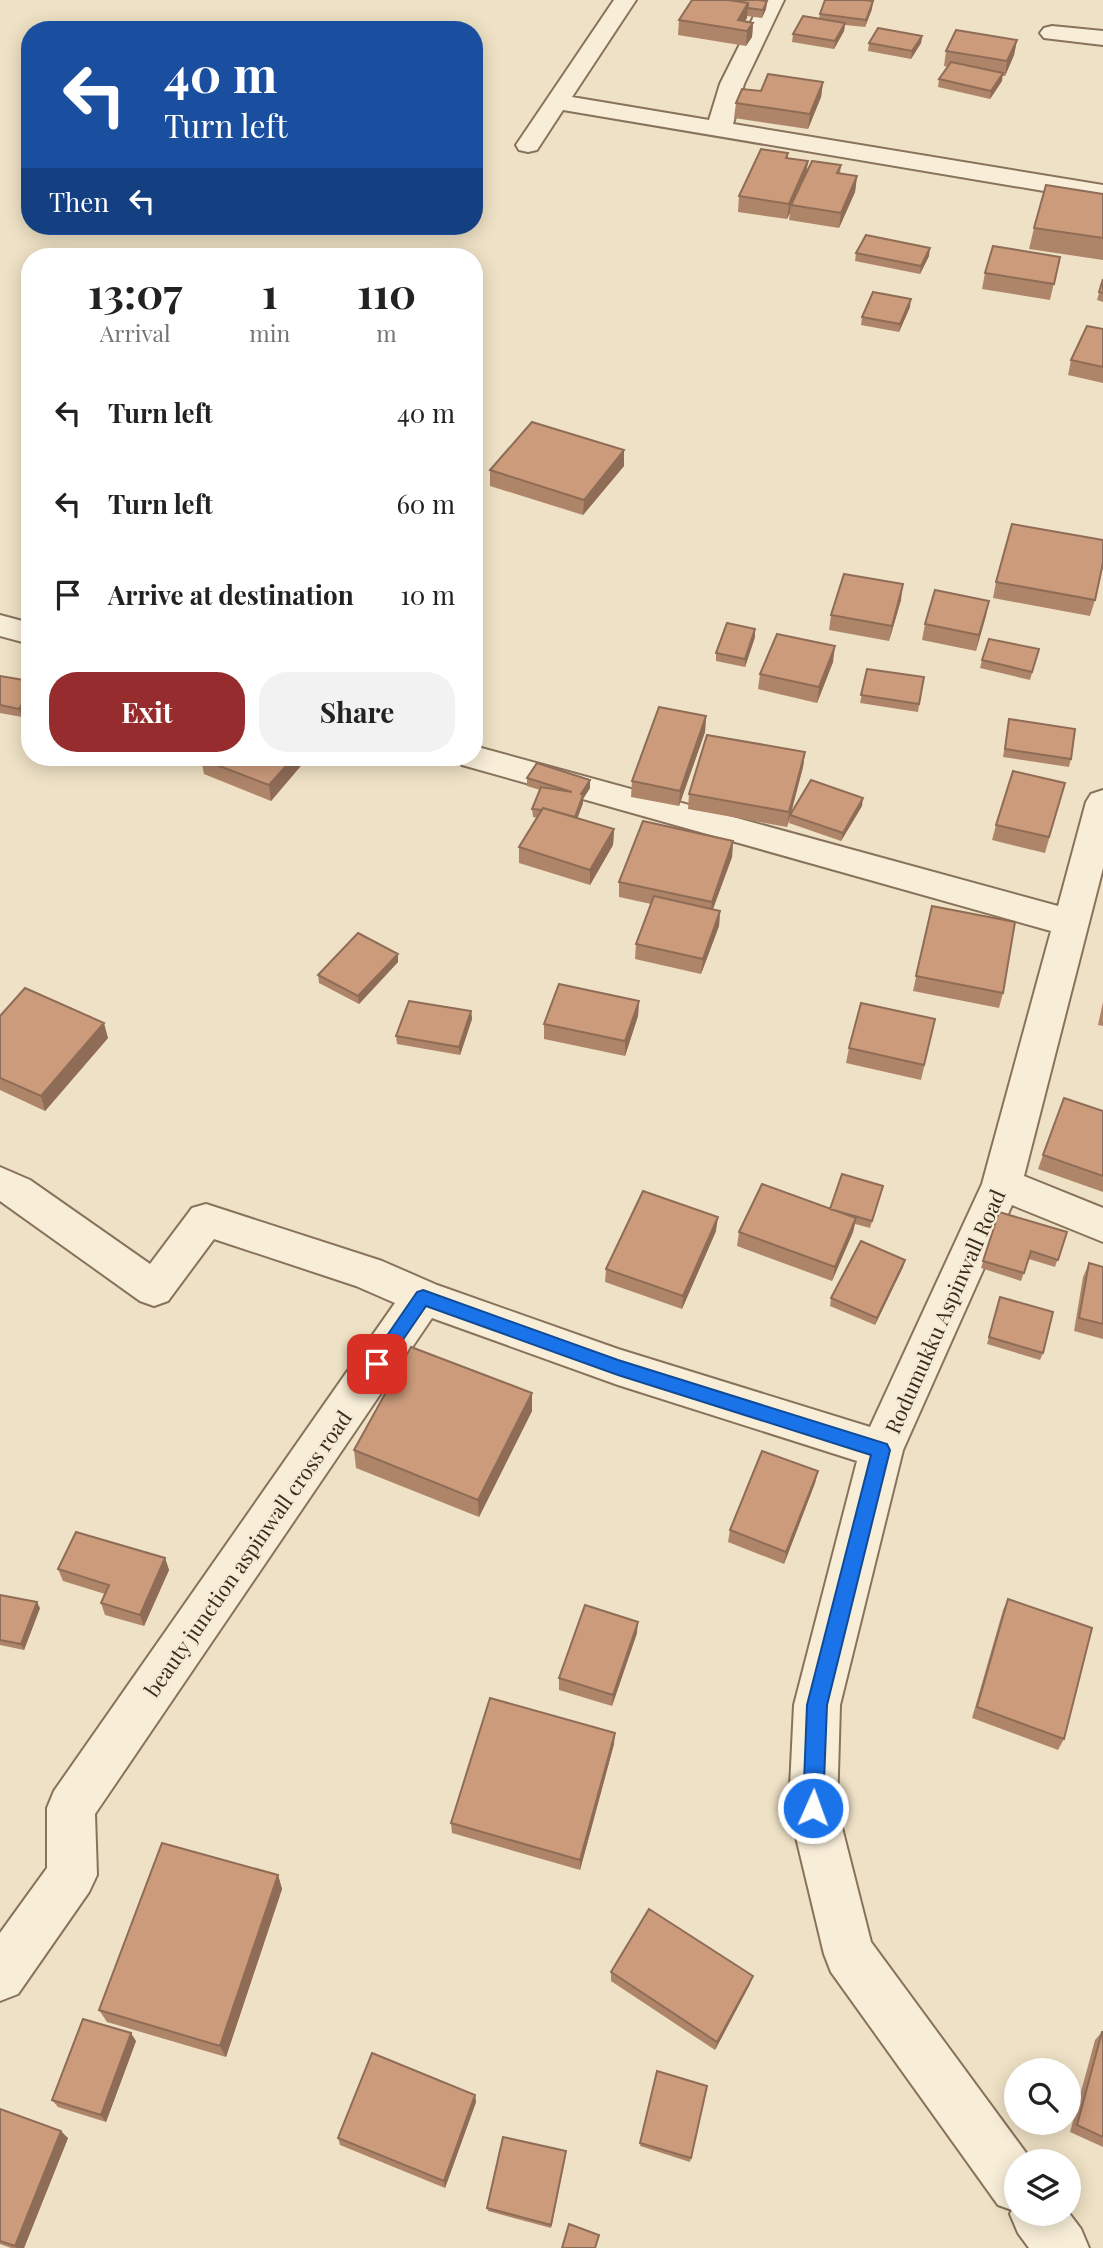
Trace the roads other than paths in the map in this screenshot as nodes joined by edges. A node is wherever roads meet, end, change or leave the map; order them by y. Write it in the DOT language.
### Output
graph roads {
  1 [pos="625,0"];
  2 [pos="773,0"];
  3 [pos="1052,33"];
  4 [pos="1103,38"];
  5 [pos="557,102"];
  6 [pos="719,129"];
  7 [pos="528,145"];
  8 [pos="1103,192"];
  9 [pos="0,625"];
  10 [pos="21,631"];
  11 [pos="483,760"];
  12 [pos="1103,802"];
  13 [pos="1070,923"];
  14 [pos="0,1182"];
  15 [pos="1002,1184"];
  16 [pos="1103,1225"];
  17 [pos="423,1297"];
  18 [pos="881,1450"];
  19 [pos="0,1976"];
  20 [pos="1004,2168"];
  21 [pos="1046,2226"];
  22 [pos="1062,2248"];
  1 -- 5 [label="street"];
  2 -- 6 [label="street"];
  3 -- 4 [label="street"];
  5 -- 6 [label="street"];
  5 -- 7 [label="street"];
  6 -- 8 [label="street"];
  9 -- 10 [label="street"];
  11 -- 13 [label="street"];
  12 -- 13 [label="street, Rodumukku Aspinwall Road"];
  13 -- 15 [label="street, Rodumukku Aspinwall Road"];
  14 -- 17 [label="street"];
  15 -- 16 [label="street"];
  15 -- 18 [label="street, Rodumukku Aspinwall Road"];
  17 -- 18 [label="street"];
  17 -- 19 [label="street, beauty junction aspinwall cross road"];
  18 -- 20 [label="street, Rodumukku Aspinwall Road"];
  21 -- 22 [label="street"];
}
